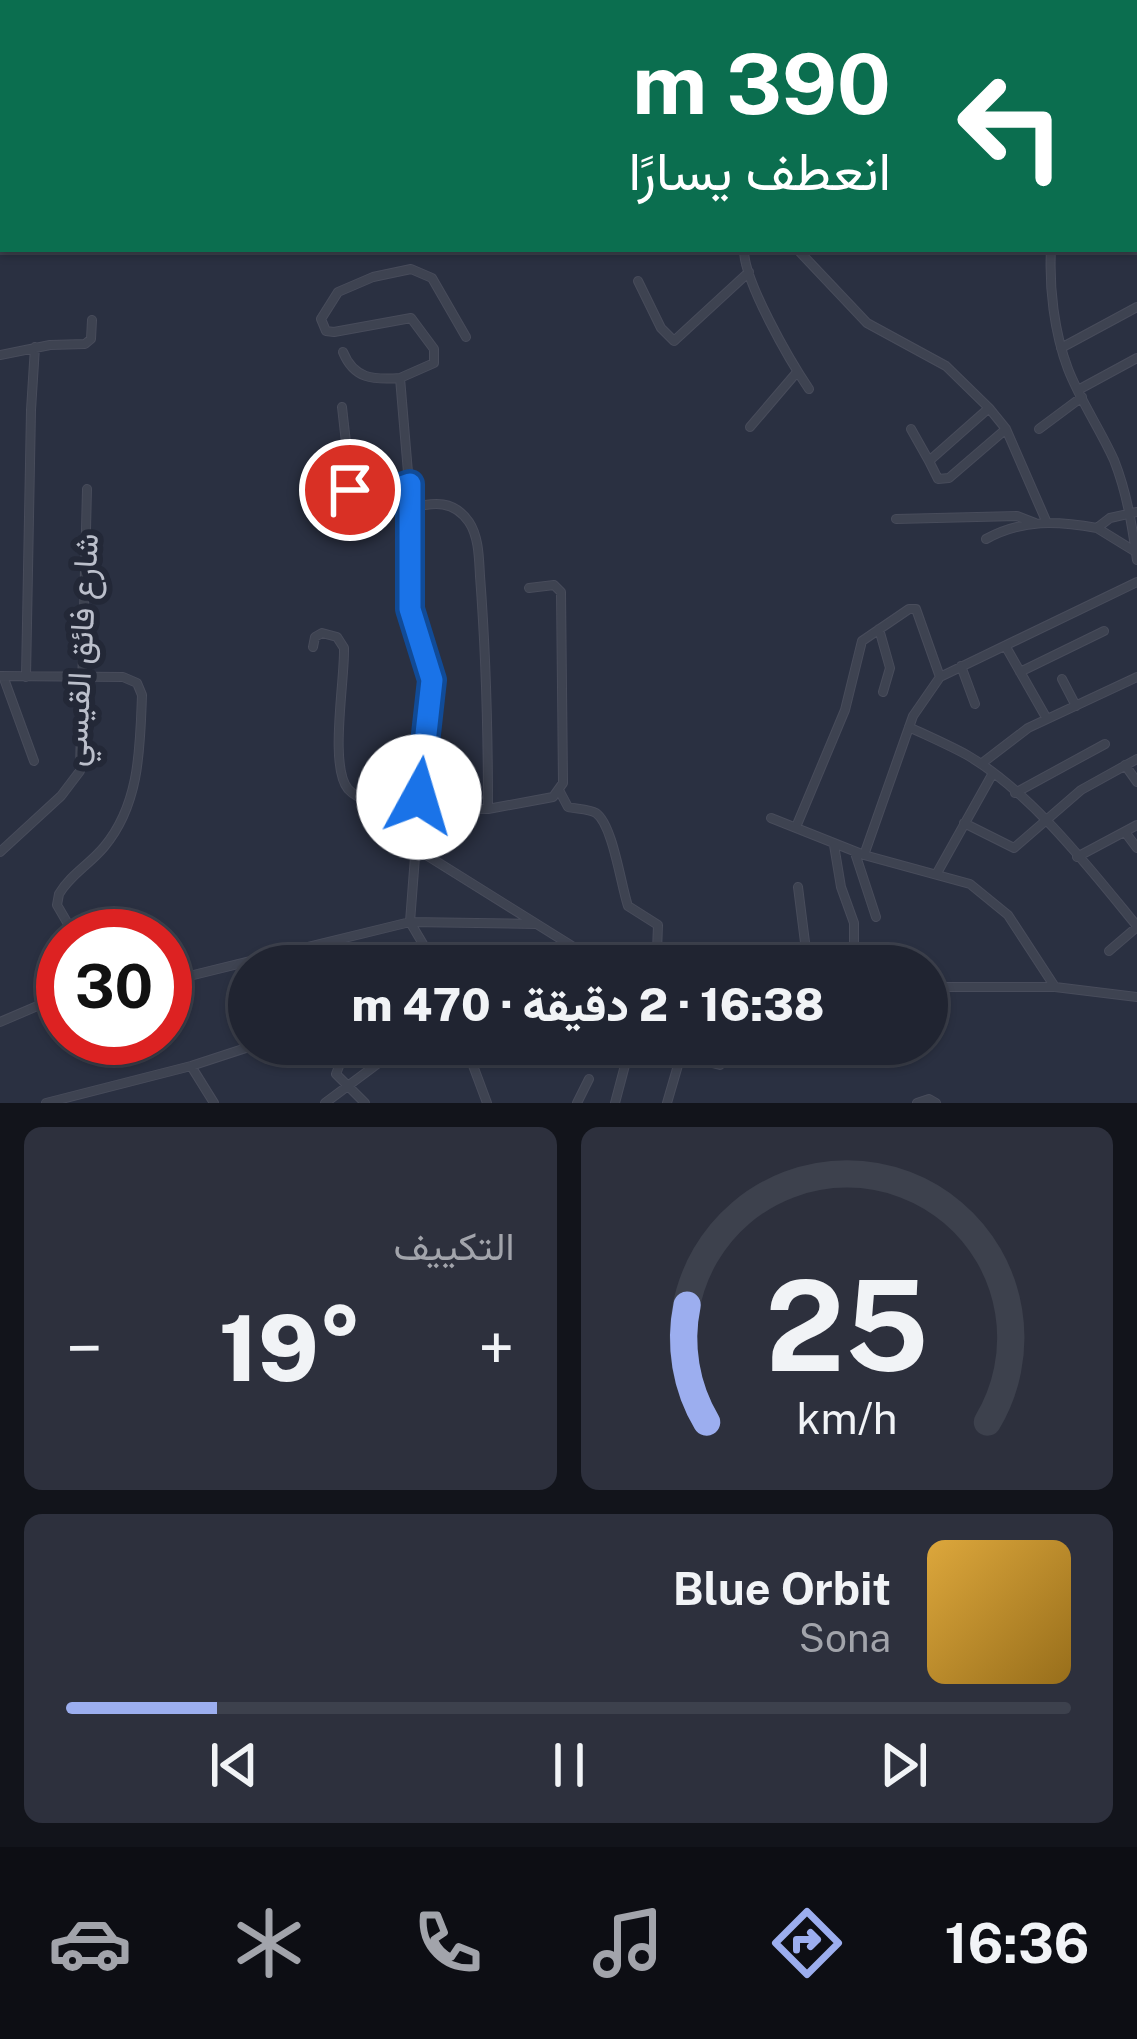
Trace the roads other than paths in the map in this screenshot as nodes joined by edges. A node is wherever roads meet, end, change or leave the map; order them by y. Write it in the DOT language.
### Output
graph roads {
  1 [pos="745,252"];
  2 [pos="800,252"];
  3 [pos="1051,252"];
  4 [pos="749,272"];
  5 [pos="638,281"];
  6 [pos="1137,307"];
  7 [pos="92,320"];
  8 [pos="466,338"];
  9 [pos="35,347"];
  10 [pos="1061,348"];
  11 [pos="343,352"];
  12 [pos="0,355"];
  13 [pos="1137,358"];
  14 [pos="796,372"];
  15 [pos="400,378"];
  16 [pos="808,389"];
  17 [pos="1080,393"];
  18 [pos="343,407"];
  19 [pos="989,408"];
  20 [pos="750,427"];
  21 [pos="911,429"];
  22 [pos="1006,429"];
  23 [pos="1040,429"];
  24 [pos="928,461"];
  25 [pos="410,484"];
  26 [pos="87,489"];
  27 [pos="411,508"];
  28 [pos="1134,513"];
  29 [pos="896,519"];
  30 [pos="1035,523"];
  31 [pos="1047,523"];
  32 [pos="1097,528"];
  33 [pos="986,539"];
  34 [pos="1137,555"];
  35 [pos="1137,582"];
  36 [pos="530,588"];
  37 [pos="879,629"];
  38 [pos="1104,631"];
  39 [pos="313,646"];
  40 [pos="1006,647"];
  41 [pos="961,666"];
  42 [pos="1020,672"];
  43 [pos="2,676"];
  44 [pos="26,677"];
  45 [pos="82,677"];
  46 [pos="940,677"];
  47 [pos="1137,677"];
  48 [pos="1062,679"];
  49 [pos="883,692"];
  50 [pos="975,704"];
  51 [pos="1076,706"];
  52 [pos="1047,719"];
  53 [pos="909,727"];
  54 [pos="1105,744"];
  55 [pos="423,752"];
  56 [pos="446,754"];
  57 [pos="1137,759"];
  58 [pos="34,761"];
  59 [pos="981,764"];
  60 [pos="1125,765"];
  61 [pos="993,773"];
  62 [pos="1137,782"];
  63 [pos="560,791"];
  64 [pos="1015,794"];
  65 [pos="400,806"];
  66 [pos="418,808"];
  67 [pos="488,809"];
  68 [pos="771,818"];
  69 [pos="1044,821"];
  70 [pos="964,823"];
  71 [pos="1137,825"];
  72 [pos="796,827"];
  73 [pos="1125,832"];
  74 [pos="834,844"];
  75 [pos="415,848"];
  76 [pos="1137,848"];
  77 [pos="0,852"];
  78 [pos="859,853"];
  79 [pos="1077,857"];
  80 [pos="937,873"];
  81 [pos="799,887"];
  82 [pos="59,909"];
  83 [pos="876,917"];
  84 [pos="410,922"];
  85 [pos="536,924"];
  86 [pos="1137,927"];
  87 [pos="422,945"];
  88 [pos="570,945"];
  89 [pos="657,945"];
  90 [pos="806,945"];
  91 [pos="854,945"];
  92 [pos="1109,951"];
  93 [pos="192,975"];
  94 [pos="948,987"];
  95 [pos="1055,987"];
  96 [pos="1137,997"];
  97 [pos="36,1007"];
  98 [pos="0,1022"];
  99 [pos="228,1054"];
  100 [pos="339,1065"];
  101 [pos="376,1065"];
  102 [pos="473,1065"];
  103 [pos="625,1065"];
  104 [pos="678,1065"];
  105 [pos="191,1066"];
  106 [pos="589,1079"];
  107 [pos="348,1086"];
  108 [pos="46,1103"];
  109 [pos="214,1103"];
  110 [pos="325,1103"];
  111 [pos="365,1103"];
  112 [pos="487,1103"];
  113 [pos="577,1103"];
  114 [pos="615,1103"];
  115 [pos="667,1103"];
  116 [pos="916,1103"];
  117 [pos="935,1103"];
  1 -- 4 [label="street"];
  2 -- 19 [label="street"];
  3 -- 10 [label="street"];
  4 -- 5 [label="street"];
  4 -- 14 [label="street"];
  6 -- 10 [label="street"];
  7 -- 9 [label="street"];
  8 -- 15 [label="street"];
  9 -- 12 [label="street"];
  9 -- 44 [label="street"];
  10 -- 17 [label="street"];
  11 -- 15 [label="street"];
  13 -- 17 [label="street"];
  14 -- 16 [label="street"];
  14 -- 20 [label="street"];
  15 -- 25 [label="street"];
  17 -- 23 [label="street"];
  17 -- 28 [label="street"];
  18 -- 25 [label="street"];
  19 -- 22 [label="street"];
  19 -- 24 [label="street"];
  21 -- 24 [label="street"];
  22 -- 24 [label="street"];
  22 -- 31 [label="street"];
  25 -- 27 [label="street"];
  26 -- 45 [label="street, شارع فائق القيسي"];
  27 -- 55 [label="street"];
  27 -- 67 [label="street"];
  28 -- 32 [label="street"];
  28 -- 34 [label="street"];
  29 -- 30 [label="street"];
  30 -- 31 [label="street"];
  30 -- 33 [label="street"];
  31 -- 32 [label="street"];
  32 -- 34 [label="street"];
  35 -- 40 [label="street"];
  36 -- 63 [label="street"];
  37 -- 46 [label="street"];
  37 -- 49 [label="street"];
  37 -- 72 [label="street"];
  38 -- 42 [label="street"];
  39 -- 65 [label="street"];
  40 -- 41 [label="street"];
  40 -- 42 [label="street"];
  41 -- 46 [label="street"];
  41 -- 50 [label="street"];
  42 -- 52 [label="street"];
  43 -- 44 [label="street"];
  43 -- 58 [label="street"];
  44 -- 45 [label="street"];
  45 -- 77 [label="street, شارع فائق القيسي"];
  45 -- 82 [label="street"];
  46 -- 53 [label="street"];
  47 -- 51 [label="street"];
  48 -- 51 [label="street"];
  51 -- 52 [label="street"];
  52 -- 59 [label="street"];
  53 -- 59 [label="street"];
  53 -- 78 [label="street"];
  54 -- 64 [label="street"];
  55 -- 56 [label="street"];
  55 -- 66 [label="street"];
  57 -- 60 [label="street"];
  59 -- 61 [label="street"];
  60 -- 62 [label="street"];
  60 -- 69 [label="street"];
  61 -- 64 [label="street"];
  61 -- 70 [label="street"];
  63 -- 67 [label="street"];
  63 -- 89 [label="street"];
  64 -- 69 [label="street"];
  65 -- 66 [label="street"];
  65 -- 66 [label="street"];
  66 -- 67 [label="street"];
  66 -- 75 [label="street"];
  68 -- 72 [label="street"];
  69 -- 70 [label="street"];
  69 -- 79 [label="street"];
  70 -- 80 [label="street"];
  71 -- 73 [label="street"];
  72 -- 74 [label="street"];
  73 -- 76 [label="street"];
  73 -- 79 [label="street"];
  74 -- 78 [label="street"];
  74 -- 91 [label="street"];
  75 -- 84 [label="street"];
  75 -- 85 [label="street"];
  78 -- 80 [label="street"];
  78 -- 83 [label="street"];
  79 -- 86 [label="street"];
  80 -- 95 [label="street"];
  81 -- 90 [label="street"];
  84 -- 85 [label="street"];
  84 -- 87 [label="street"];
  84 -- 93 [label="street"];
  85 -- 88 [label="street"];
  86 -- 92 [label="street"];
  94 -- 95 [label="street"];
  95 -- 96 [label="street"];
  97 -- 98 [label="street"];
  99 -- 105 [label="street"];
  100 -- 107 [label="street"];
  101 -- 107 [label="street"];
  102 -- 112 [label="street"];
  103 -- 114 [label="street"];
  104 -- 115 [label="street"];
  105 -- 108 [label="street"];
  105 -- 109 [label="street"];
  106 -- 113 [label="street"];
  107 -- 110 [label="street"];
  107 -- 111 [label="street"];
  116 -- 117 [label="street"];
}
